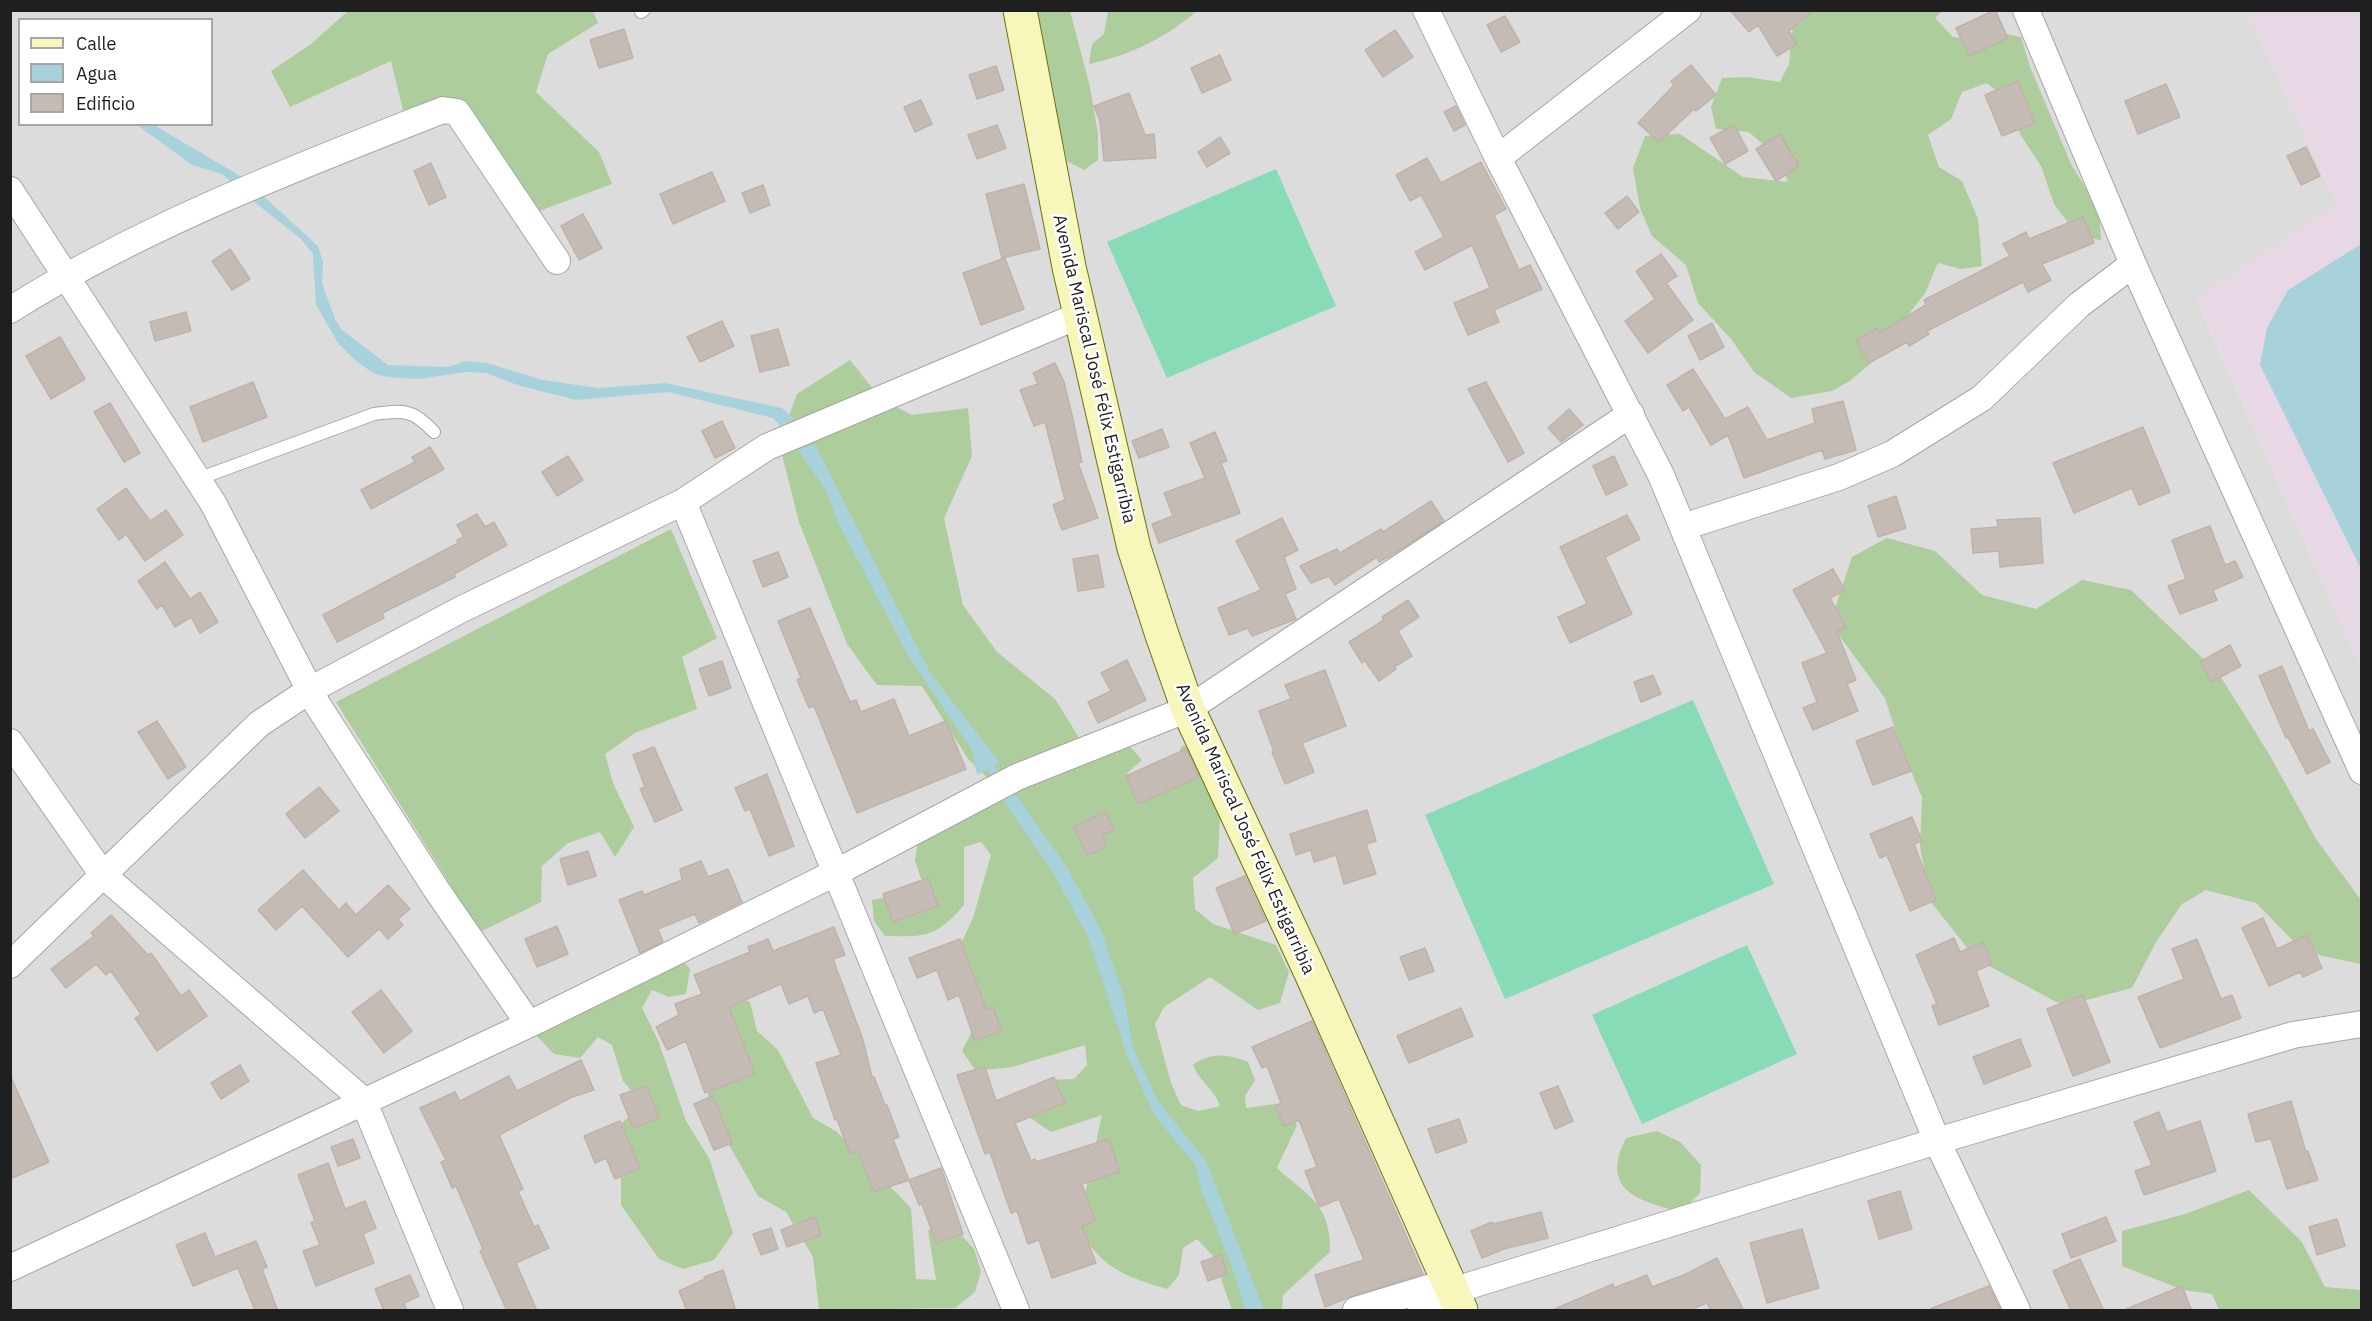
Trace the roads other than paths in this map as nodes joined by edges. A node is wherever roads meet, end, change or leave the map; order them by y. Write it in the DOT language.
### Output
graph roads {
  1 [pos="1020,10"];
  2 [pos="1426,10"];
  3 [pos="1688,10"];
  4 [pos="2026,10"];
  5 [pos="1498,159"];
  6 [pos="10,190"];
  7 [pos="557,261"];
  8 [pos="2133,264"];
  9 [pos="64,276"];
  10 [pos="10,310"];
  11 [pos="1080,315"];
  12 [pos="1631,414"];
  13 [pos="434,432"];
  14 [pos="198,479"];
  15 [pos="683,502"];
  16 [pos="1683,527"];
  17 [pos="310,690"];
  18 [pos="1188,709"];
  19 [pos="10,742"];
  20 [pos="2361,771"];
  21 [pos="837,872"];
  22 [pos="103,875"];
  23 [pos="10,965"];
  24 [pos="530,1023"];
  25 [pos="2361,1024"];
  26 [pos="363,1100"];
  27 [pos="1937,1141"];
  28 [pos="10,1268"];
  29 [pos="1457,1301"];
  30 [pos="450,1311"];
  31 [pos="1016,1311"];
  32 [pos="1356,1311"];
  33 [pos="1421,1311"];
  34 [pos="2017,1311"];
  1 -- 11 [label="main road, Avenida Mariscal José Félix Estigarribia"];
  2 -- 5 [label="street"];
  3 -- 5 [label="street"];
  4 -- 8 [label="street"];
  5 -- 12 [label="street"];
  6 -- 9 [label="street"];
  7 -- 9 [label="street"];
  8 -- 16 [label="street"];
  8 -- 20 [label="street"];
  9 -- 10 [label="street"];
  9 -- 14 [label="street"];
  11 -- 15 [label="street"];
  11 -- 18 [label="main road, Avenida Mariscal José Félix Estigarribia"];
  12 -- 16 [label="street"];
  12 -- 18 [label="street"];
  13 -- 14 [label="lane"];
  14 -- 17 [label="street"];
  15 -- 17 [label="street"];
  15 -- 21 [label="street"];
  16 -- 27 [label="street"];
  17 -- 22 [label="street"];
  17 -- 24 [label="street"];
  18 -- 21 [label="street"];
  18 -- 29 [label="main road, Avenida Mariscal José Félix Estigarribia"];
  19 -- 22 [label="street"];
  21 -- 24 [label="street"];
  21 -- 31 [label="street"];
  22 -- 23 [label="street"];
  22 -- 26 [label="street"];
  24 -- 26 [label="street"];
  25 -- 27 [label="street"];
  26 -- 28 [label="street"];
  26 -- 30 [label="street"];
  27 -- 29 [label="street"];
  27 -- 34 [label="street"];
  29 -- 32 [label="street"];
  29 -- 33 [label="street"];
}
